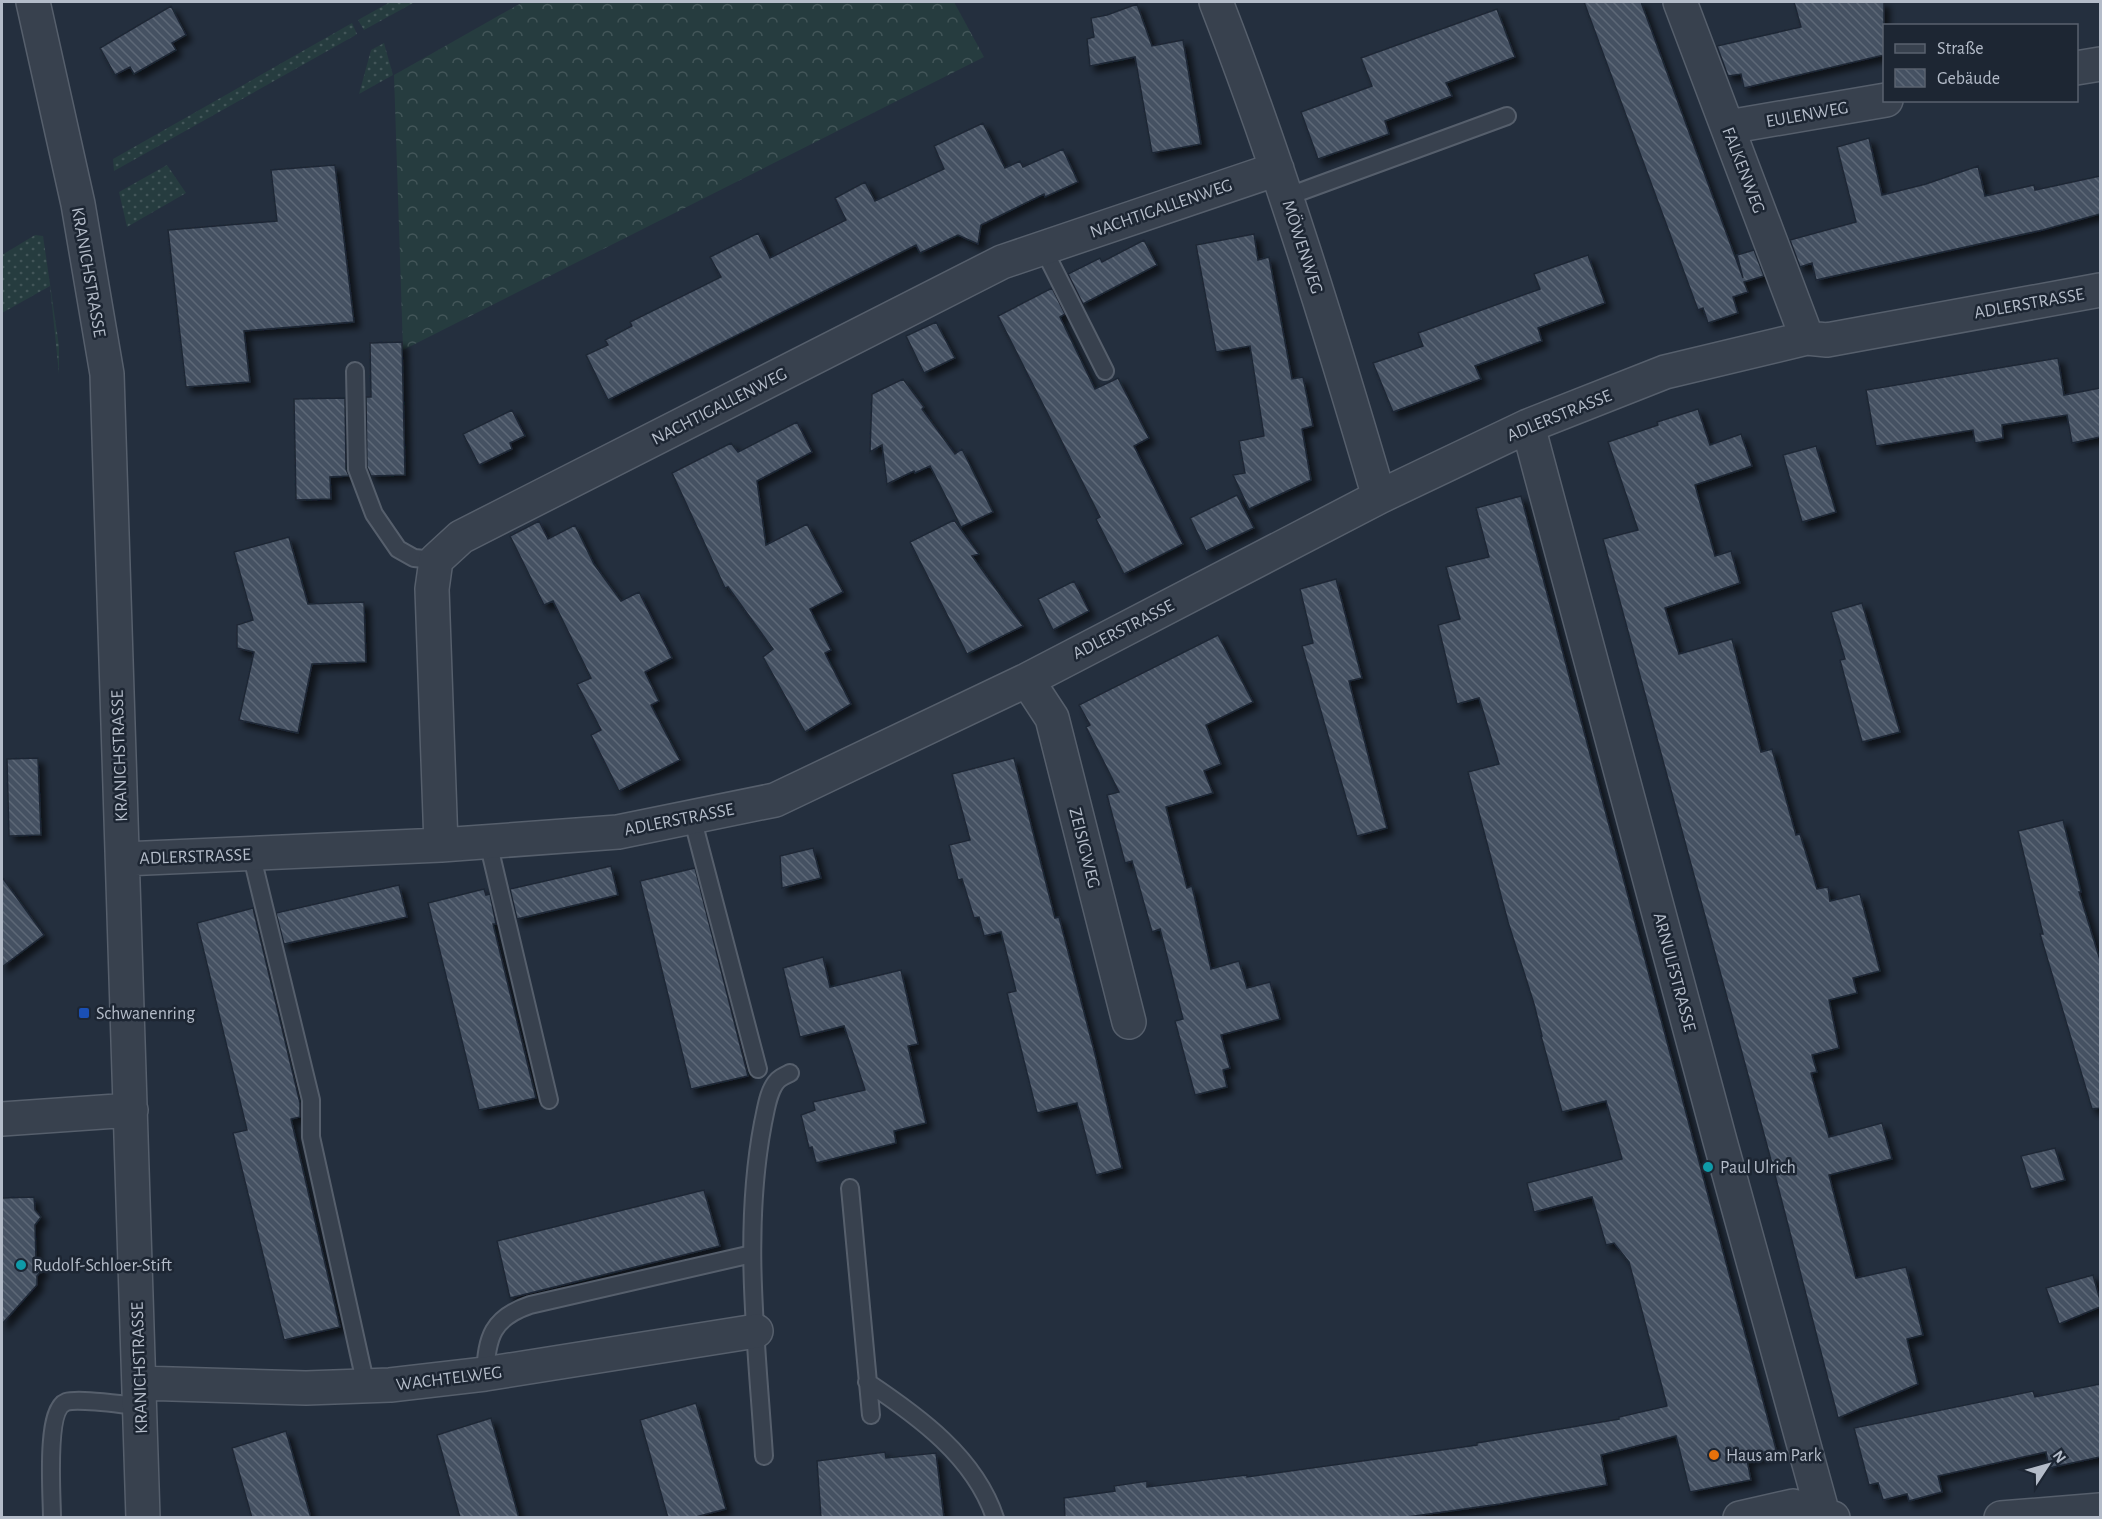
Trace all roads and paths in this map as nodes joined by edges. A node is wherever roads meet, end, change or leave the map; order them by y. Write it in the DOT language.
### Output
graph roads {
  1 [pos="33,2"];
  2 [pos="1216,2"];
  3 [pos="1680,2"];
  4 [pos="2100,64"];
  5 [pos="2078,68"];
  6 [pos="1883,101"];
  7 [pos="1507,116"];
  8 [pos="1728,127"];
  9 [pos="1282,183"];
  10 [pos="1043,248"];
  11 [pos="2100,290"];
  12 [pos="1807,338"];
  13 [pos="355,371"];
  14 [pos="1105,371"];
  15 [pos="1528,426"];
  16 [pos="1378,497"];
  17 [pos="436,560"];
  18 [pos="1027,680"];
  19 [pos="692,817"];
  20 [pos="488,842"];
  21 [pos="441,845"];
  22 [pos="250,854"];
  23 [pos="123,859"];
  24 [pos="1129,1022"];
  25 [pos="758,1069"];
  26 [pos="790,1073"];
  27 [pos="549,1100"];
  28 [pos="131,1110"];
  29 [pos="2,1119"];
  30 [pos="850,1188"];
  31 [pos="752,1254"];
  32 [pos="756,1330"];
  33 [pos="484,1374"];
  34 [pos="867,1382"];
  35 [pos="366,1386"];
  36 [pos="140,1395"];
  37 [pos="871,1415"];
  38 [pos="764,1456"];
  39 [pos="2100,1510"];
  40 [pos="1826,1517"];
  41 [pos="52,1518"];
  42 [pos="143,1518"];
  43 [pos="995,1518"];
  44 [pos="1740,1518"];
  45 [pos="2001,1518"];
  1 -- 23 [label="street, KRANICHSTRASSE"];
  2 -- 9 [label="street, MÖWENWEG"];
  3 -- 8 [label="street, FALKENWEG"];
  4 -- 5 [label="street"];
  6 -- 8 [label="street, EULENWEG"];
  7 -- 9 [label="lane"];
  8 -- 12 [label="street, FALKENWEG"];
  9 -- 10 [label="street, NACHTIGALLENWEG"];
  9 -- 16 [label="street, MÖWENWEG"];
  10 -- 14 [label="lane"];
  10 -- 17 [label="street, NACHTIGALLENWEG"];
  11 -- 12 [label="street, ADLERSTRASSE"];
  12 -- 15 [label="street, ADLERSTRASSE"];
  13 -- 17 [label="lane"];
  15 -- 16 [label="street, ADLERSTRASSE"];
  15 -- 40 [label="street, ARNULFSTRASSE"];
  16 -- 18 [label="street, ADLERSTRASSE"];
  17 -- 21 [label="street"];
  18 -- 19 [label="street, ADLERSTRASSE"];
  18 -- 24 [label="street, ZEISIGWEG"];
  19 -- 20 [label="street, ADLERSTRASSE"];
  19 -- 25 [label="lane"];
  20 -- 21 [label="street, ADLERSTRASSE"];
  20 -- 27 [label="lane"];
  21 -- 22 [label="street, ADLERSTRASSE"];
  22 -- 23 [label="street, ADLERSTRASSE"];
  22 -- 35 [label="lane"];
  23 -- 28 [label="street, KRANICHSTRASSE"];
  26 -- 31 [label="lane"];
  28 -- 29 [label="street"];
  28 -- 36 [label="street, KRANICHSTRASSE"];
  30 -- 34 [label="lane"];
  31 -- 32 [label="lane"];
  31 -- 33 [label="lane"];
  32 -- 33 [label="street, WACHTELWEG"];
  32 -- 38 [label="lane"];
  33 -- 35 [label="street, WACHTELWEG"];
  34 -- 37 [label="lane"];
  34 -- 43 [label="lane"];
  35 -- 36 [label="street, WACHTELWEG"];
  36 -- 41 [label="lane"];
  36 -- 42 [label="street, KRANICHSTRASSE"];
  39 -- 45 [label="street"];
  40 -- 44 [label="street"];
}
